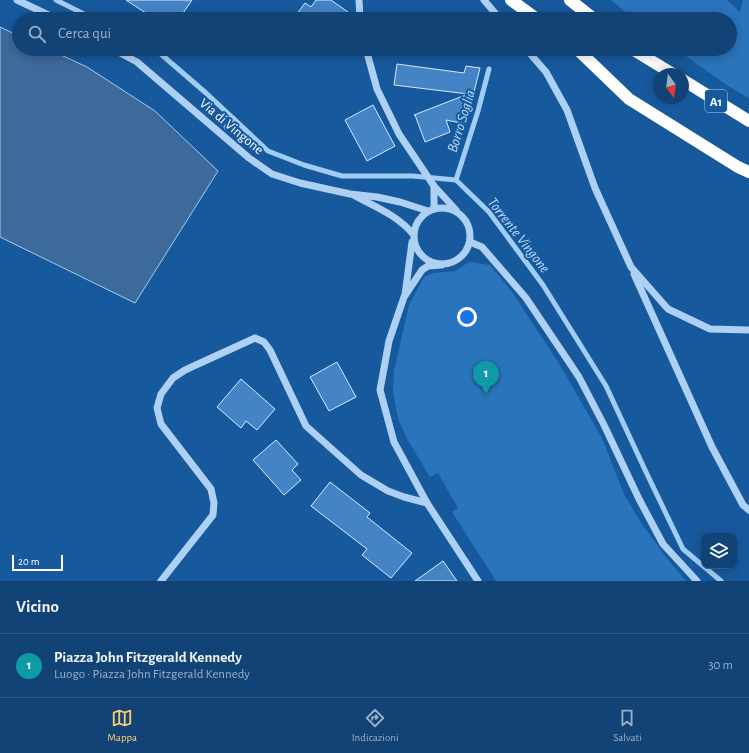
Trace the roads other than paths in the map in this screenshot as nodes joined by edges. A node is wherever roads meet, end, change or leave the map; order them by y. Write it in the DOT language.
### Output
graph roads {
  1 [pos="17,0"];
  2 [pos="359,0"];
  3 [pos="484,0"];
  4 [pos="511,0"];
  5 [pos="570,0"];
  6 [pos="42,12"];
  7 [pos="360,12"];
  8 [pos="494,12"];
  9 [pos="527,12"];
  10 [pos="585,12"];
  11 [pos="126,56"];
  12 [pos="368,56"];
  13 [pos="532,56"];
  14 [pos="584,56"];
  15 [pos="643,56"];
  16 [pos="663,68"];
  17 [pos="689,84"];
  18 [pos="749,121"];
  19 [pos="749,172"];
  20 [pos="434,186"];
  21 [pos="350,194"];
  22 [pos="431,210"];
  23 [pos="458,213"];
  24 [pos="413,237"];
  25 [pos="470,242"];
  26 [pos="442,265"];
  27 [pos="631,267"];
  28 [pos="404,297"];
  29 [pos="749,330"];
  30 [pos="427,503"];
  31 [pos="749,510"];
  32 [pos="161,581"];
  33 [pos="478,581"];
  34 [pos="697,581"];
  1 -- 6 [label="street"];
  2 -- 7 [label="street"];
  3 -- 8 [label="street"];
  4 -- 9 [label="highway"];
  5 -- 10 [label="highway"];
  11 -- 21 [label="street, Via di Vingone"];
  12 -- 20 [label="street"];
  13 -- 27 [label="street"];
  14 -- 19 [label="highway"];
  15 -- 16 [label="highway"];
  17 -- 18 [label="highway, A1"];
  20 -- 22 [label="street"];
  20 -- 23 [label="street"];
  21 -- 22 [label="street, Via di Vingone"];
  21 -- 24 [label="street, Via di Vingone"];
  22 -- 23 [label="street"];
  22 -- 24 [label="street"];
  23 -- 25 [label="street"];
  24 -- 26 [label="street"];
  24 -- 28 [label="street"];
  25 -- 26 [label="street"];
  25 -- 34 [label="street"];
  26 -- 28 [label="street"];
  27 -- 29 [label="street"];
  27 -- 31 [label="street"];
  28 -- 30 [label="street"];
  30 -- 32 [label="street"];
  30 -- 33 [label="street"];
}
